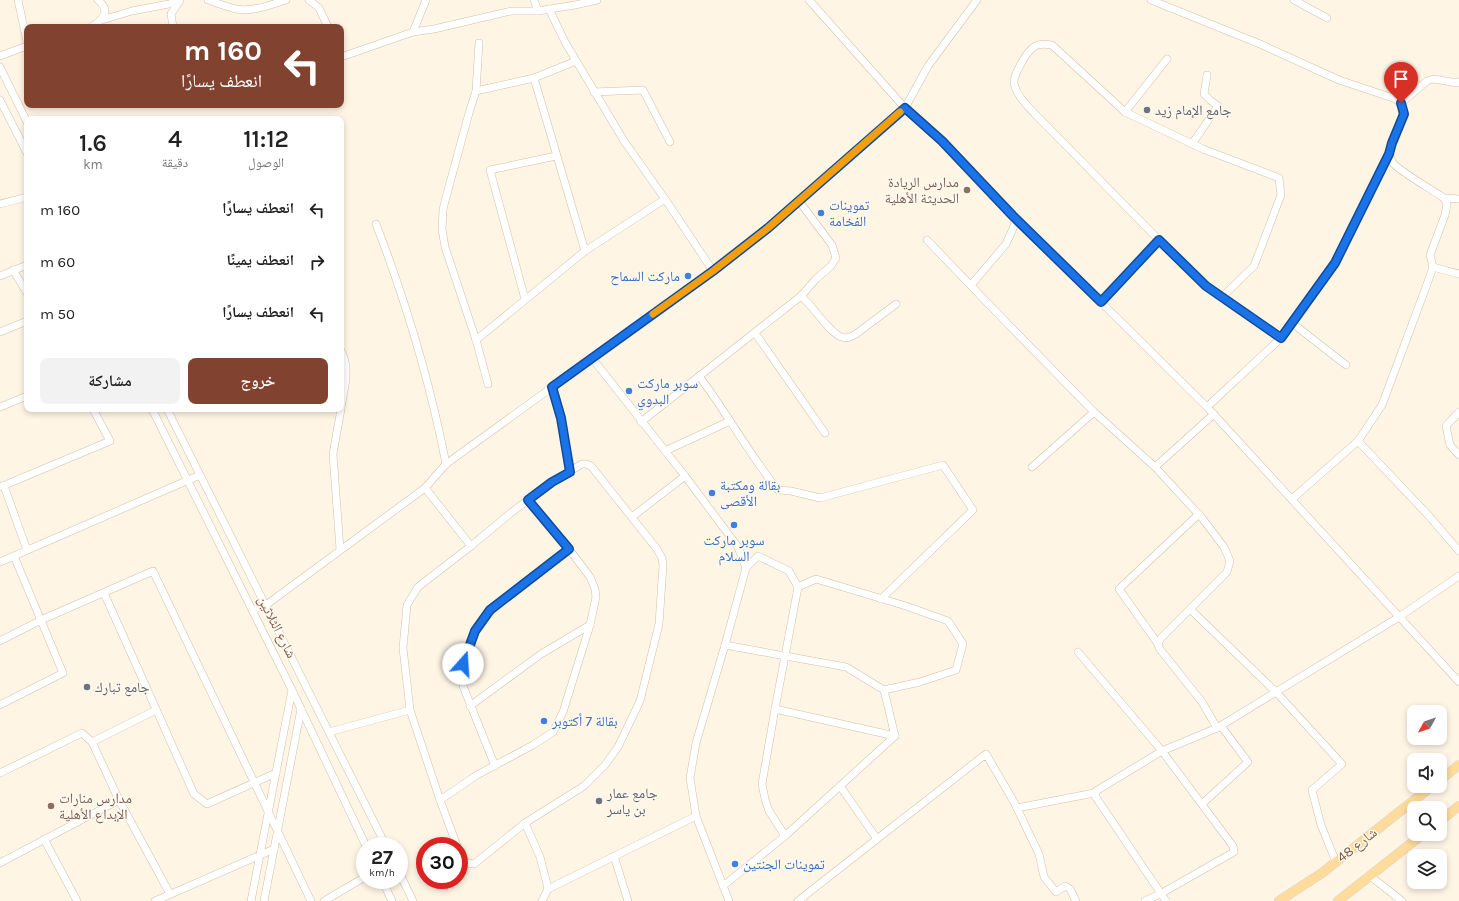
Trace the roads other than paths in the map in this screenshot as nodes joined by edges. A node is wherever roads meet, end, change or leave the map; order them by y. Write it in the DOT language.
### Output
graph roads {
  1 [pos="18,0"];
  2 [pos="98,0"];
  3 [pos="208,0"];
  4 [pos="286,0"];
  5 [pos="311,0"];
  6 [pos="426,0"];
  7 [pos="534,0"];
  8 [pos="597,0"];
  9 [pos="809,0"];
  10 [pos="977,0"];
  11 [pos="1151,0"];
  12 [pos="1294,0"];
  13 [pos="179,1"];
  14 [pos="549,9"];
  15 [pos="538,10"];
  16 [pos="1327,18"];
  17 [pos="102,20"];
  18 [pos="96,24"];
  19 [pos="173,24"];
  20 [pos="326,24"];
  21 [pos="24,28"];
  22 [pos="413,32"];
  23 [pos="479,43"];
  24 [pos="24,47"];
  25 [pos="344,55"];
  26 [pos="0,56"];
  27 [pos="1168,59"];
  28 [pos="576,61"];
  29 [pos="0,67"];
  30 [pos="1207,75"];
  31 [pos="534,78"];
  32 [pos="1459,82"];
  33 [pos="476,91"];
  34 [pos="594,92"];
  35 [pos="0,100"];
  36 [pos="1401,103"];
  37 [pos="905,108"];
  38 [pos="1125,112"];
  39 [pos="24,116"];
  40 [pos="670,142"];
  41 [pos="1192,144"];
  42 [pos="24,147"];
  43 [pos="1389,154"];
  44 [pos="556,156"];
  45 [pos="24,198"];
  46 [pos="1444,198"];
  47 [pos="665,199"];
  48 [pos="1459,199"];
  49 [pos="799,201"];
  50 [pos="0,204"];
  51 [pos="1013,216"];
  52 [pos="376,224"];
  53 [pos="927,240"];
  54 [pos="1159,240"];
  55 [pos="585,251"];
  56 [pos="24,266"];
  57 [pos="1433,267"];
  58 [pos="14,270"];
  59 [pos="713,271"];
  60 [pos="1459,274"];
  61 [pos="0,276"];
  62 [pos="971,284"];
  63 [pos="24,288"];
  64 [pos="801,296"];
  65 [pos="1222,297"];
  66 [pos="525,299"];
  67 [pos="1101,302"];
  68 [pos="896,304"];
  69 [pos="24,322"];
  70 [pos="1292,323"];
  71 [pos="0,332"];
  72 [pos="755,333"];
  73 [pos="1281,338"];
  74 [pos="476,340"];
  75 [pos="592,358"];
  76 [pos="344,360"];
  77 [pos="1346,365"];
  78 [pos="699,376"];
  79 [pos="488,384"];
  80 [pos="552,387"];
  81 [pos="344,392"];
  82 [pos="24,397"];
  83 [pos="0,407"];
  84 [pos="1207,407"];
  85 [pos="95,412"];
  86 [pos="153,412"];
  87 [pos="169,412"];
  88 [pos="340,412"];
  89 [pos="1094,412"];
  90 [pos="1459,412"];
  91 [pos="1214,414"];
  92 [pos="730,421"];
  93 [pos="641,422"];
  94 [pos="824,433"];
  95 [pos="1358,441"];
  96 [pos="665,451"];
  97 [pos="1459,455"];
  98 [pos="446,464"];
  99 [pos="1032,466"];
  100 [pos="1155,467"];
  101 [pos="570,472"];
  102 [pos="200,475"];
  103 [pos="685,476"];
  104 [pos="187,481"];
  105 [pos="2,487"];
  106 [pos="425,488"];
  107 [pos="1292,499"];
  108 [pos="528,500"];
  109 [pos="1199,514"];
  110 [pos="632,517"];
  111 [pos="471,546"];
  112 [pos="340,549"];
  113 [pos="569,549"];
  114 [pos="27,550"];
  115 [pos="1459,551"];
  116 [pos="14,556"];
  117 [pos="0,562"];
  118 [pos="746,568"];
  119 [pos="1459,576"];
  120 [pos="798,587"];
  121 [pos="104,593"];
  122 [pos="881,599"];
  123 [pos="266,605"];
  124 [pos="1190,609"];
  125 [pos="253,610"];
  126 [pos="1399,617"];
  127 [pos="41,620"];
  128 [pos="590,626"];
  129 [pos="0,641"];
  130 [pos="1158,644"];
  131 [pos="725,645"];
  132 [pos="1078,652"];
  133 [pos="785,656"];
  134 [pos="1459,682"];
  135 [pos="292,690"];
  136 [pos="884,690"];
  137 [pos="1276,692"];
  138 [pos="0,705"];
  139 [pos="470,706"];
  140 [pos="301,708"];
  141 [pos="775,709"];
  142 [pos="156,710"];
  143 [pos="410,710"];
  144 [pos="1219,727"];
  145 [pos="330,732"];
  146 [pos="895,736"];
  147 [pos="92,742"];
  148 [pos="1162,750"];
  149 [pos="1459,765"];
  150 [pos="495,766"];
  151 [pos="0,773"];
  152 [pos="276,773"];
  153 [pos="1447,774"];
  154 [pos="254,784"];
  155 [pos="840,786"];
  156 [pos="1094,793"];
  157 [pos="1423,793"];
  158 [pos="119,800"];
  159 [pos="440,800"];
  160 [pos="1202,804"];
  161 [pos="1459,806"];
  162 [pos="1017,808"];
  163 [pos="268,812"];
  164 [pos="1447,815"];
  165 [pos="696,816"];
  166 [pos="525,823"];
  167 [pos="277,831"];
  168 [pos="785,836"];
  169 [pos="362,837"];
  170 [pos="382,837"];
  171 [pos="454,837"];
  172 [pos="44,839"];
  173 [pos="877,839"];
  174 [pos="1414,841"];
  175 [pos="274,849"];
  176 [pos="260,855"];
  177 [pos="614,856"];
  178 [pos="1336,862"];
  179 [pos="0,863"];
  180 [pos="468,863"];
  181 [pos="1370,876"];
  182 [pos="356,882"];
  183 [pos="723,886"];
  184 [pos="386,889"];
  185 [pos="407,889"];
  186 [pos="548,889"];
  187 [pos="1162,893"];
  188 [pos="170,894"];
  189 [pos="77,901"];
  190 [pos="155,901"];
  191 [pos="251,901"];
  192 [pos="264,901"];
  193 [pos="311,901"];
  194 [pos="324,901"];
  195 [pos="392,901"];
  196 [pos="413,901"];
  197 [pos="542,901"];
  198 [pos="628,901"];
  199 [pos="729,901"];
  200 [pos="798,901"];
  201 [pos="1076,901"];
  202 [pos="1145,901"];
  203 [pos="1166,901"];
  204 [pos="1279,901"];
  205 [pos="1338,901"];
  206 [pos="1402,901"];
  1 -- 21 [label="street"];
  2 -- 17 [label="street"];
  3 -- 4 [label="street"];
  5 -- 20 [label="street"];
  6 -- 22 [label="street"];
  7 -- 15 [label="street"];
  8 -- 14 [label="street"];
  9 -- 37 [label="street"];
  10 -- 37 [label="street"];
  11 -- 36 [label="street"];
  12 -- 16 [label="street"];
  13 -- 17 [label="street"];
  13 -- 19 [label="street"];
  14 -- 15 [label="street"];
  14 -- 28 [label="street"];
  15 -- 22 [label="street"];
  17 -- 18 [label="street"];
  22 -- 25 [label="street"];
  23 -- 33 [label="street"];
  24 -- 26 [label="street"];
  27 -- 38 [label="street"];
  28 -- 31 [label="street"];
  28 -- 34 [label="street"];
  29 -- 39 [label="street"];
  30 -- 41 [label="street"];
  31 -- 33 [label="street"];
  31 -- 44 [label="street"];
  32 -- 36 [label="street"];
  33 -- 74 [label="street"];
  34 -- 40 [label="street"];
  34 -- 47 [label="street"];
  35 -- 42 [label="street"];
  36 -- 43 [label="street"];
  37 -- 49 [label="street"];
  37 -- 51 [label="street"];
  38 -- 41 [label="street"];
  38 -- 54 [label="street"];
  41 -- 65 [label="street"];
  43 -- 46 [label="street"];
  43 -- 70 [label="street"];
  44 -- 55 [label="street"];
  44 -- 66 [label="street"];
  45 -- 50 [label="street"];
  46 -- 48 [label="street"];
  46 -- 57 [label="street"];
  47 -- 55 [label="street"];
  47 -- 59 [label="street"];
  49 -- 59 [label="street"];
  49 -- 64 [label="street"];
  51 -- 62 [label="street"];
  51 -- 67 [label="street"];
  52 -- 98 [label="street"];
  53 -- 62 [label="street"];
  54 -- 65 [label="street"];
  54 -- 67 [label="street"];
  55 -- 66 [label="street"];
  56 -- 58 [label="street"];
  57 -- 60 [label="street"];
  57 -- 95 [label="street"];
  58 -- 61 [label="street"];
  58 -- 63 [label="street"];
  59 -- 75 [label="street"];
  62 -- 89 [label="street"];
  64 -- 68 [label="street"];
  64 -- 72 [label="street"];
  65 -- 73 [label="street"];
  66 -- 74 [label="street"];
  67 -- 84 [label="street"];
  69 -- 71 [label="street"];
  70 -- 73 [label="street"];
  70 -- 77 [label="street"];
  72 -- 78 [label="street"];
  72 -- 94 [label="street"];
  73 -- 84 [label="street"];
  74 -- 79 [label="street"];
  75 -- 80 [label="street"];
  75 -- 93 [label="street"];
  76 -- 81 [label="street"];
  78 -- 92 [label="street"];
  78 -- 93 [label="street"];
  80 -- 98 [label="street"];
  80 -- 101 [label="street"];
  82 -- 83 [label="street"];
  84 -- 91 [label="street"];
  85 -- 105 [label="street"];
  86 -- 104 [label="street, شارع الثلاثين"];
  87 -- 102 [label="street, شارع الثلاثين"];
  88 -- 112 [label="street"];
  89 -- 99 [label="street"];
  89 -- 100 [label="street"];
  90 -- 97 [label="street"];
  91 -- 100 [label="street"];
  91 -- 107 [label="street"];
  92 -- 96 [label="street"];
  92 -- 122 [label="street"];
  93 -- 96 [label="street"];
  95 -- 107 [label="street"];
  95 -- 115 [label="street"];
  96 -- 103 [label="street"];
  98 -- 106 [label="street"];
  100 -- 109 [label="street"];
  101 -- 108 [label="street"];
  101 -- 110 [label="street"];
  102 -- 104 [label="street"];
  102 -- 123 [label="street, شارع الثلاثين"];
  103 -- 110 [label="street"];
  103 -- 118 [label="street"];
  104 -- 114 [label="street"];
  104 -- 125 [label="street, شارع الثلاثين"];
  105 -- 114 [label="street"];
  106 -- 111 [label="street"];
  106 -- 112 [label="street"];
  107 -- 126 [label="street"];
  108 -- 111 [label="street"];
  108 -- 113 [label="street"];
  109 -- 124 [label="street"];
  109 -- 130 [label="street"];
  110 -- 166 [label="street"];
  111 -- 143 [label="street"];
  112 -- 123 [label="street"];
  113 -- 128 [label="street"];
  113 -- 139 [label="street"];
  114 -- 116 [label="street"];
  116 -- 117 [label="street"];
  116 -- 127 [label="street"];
  118 -- 120 [label="street"];
  118 -- 131 [label="street"];
  119 -- 126 [label="street"];
  120 -- 122 [label="street"];
  120 -- 133 [label="street"];
  121 -- 127 [label="street"];
  121 -- 142 [label="street"];
  121 -- 154 [label="street"];
  122 -- 136 [label="street"];
  123 -- 125 [label="street"];
  123 -- 145 [label="street, شارع الثلاثين"];
  124 -- 130 [label="street"];
  124 -- 137 [label="street"];
  125 -- 135 [label="street, شارع الثلاثين"];
  126 -- 134 [label="street"];
  126 -- 137 [label="street"];
  127 -- 129 [label="street"];
  127 -- 138 [label="street"];
  128 -- 139 [label="street"];
  128 -- 150 [label="street"];
  130 -- 144 [label="street"];
  131 -- 133 [label="street"];
  131 -- 165 [label="street"];
  132 -- 148 [label="street"];
  133 -- 136 [label="street"];
  133 -- 141 [label="street"];
  135 -- 140 [label="street, شارع الثلاثين"];
  135 -- 152 [label="street"];
  136 -- 146 [label="street"];
  137 -- 144 [label="street"];
  137 -- 178 [label="street"];
  139 -- 150 [label="street"];
  140 -- 167 [label="street"];
  140 -- 169 [label="street, شارع الثلاثين"];
  141 -- 146 [label="street"];
  141 -- 168 [label="street"];
  142 -- 147 [label="street"];
  142 -- 154 [label="street"];
  143 -- 145 [label="street"];
  143 -- 159 [label="street"];
  144 -- 148 [label="street"];
  144 -- 160 [label="street"];
  145 -- 170 [label="street, شارع الثلاثين"];
  146 -- 155 [label="street"];
  147 -- 151 [label="street"];
  147 -- 158 [label="street"];
  148 -- 156 [label="street"];
  148 -- 160 [label="street"];
  149 -- 153 [label="main road"];
  150 -- 159 [label="street"];
  152 -- 154 [label="street"];
  152 -- 163 [label="street"];
  154 -- 163 [label="street"];
  155 -- 168 [label="street"];
  155 -- 173 [label="street"];
  156 -- 162 [label="street"];
  156 -- 187 [label="street"];
  157 -- 178 [label="main road, شارع 48"];
  158 -- 172 [label="street"];
  158 -- 188 [label="street"];
  159 -- 171 [label="street"];
  160 -- 187 [label="street"];
  161 -- 164 [label="main road"];
  162 -- 173 [label="street"];
  162 -- 201 [label="street"];
  163 -- 167 [label="street"];
  163 -- 176 [label="street"];
  165 -- 177 [label="street"];
  165 -- 183 [label="street"];
  166 -- 180 [label="street"];
  166 -- 186 [label="street"];
  167 -- 175 [label="street"];
  167 -- 193 [label="street"];
  168 -- 183 [label="street"];
  172 -- 179 [label="street"];
  172 -- 189 [label="street"];
  173 -- 200 [label="street"];
  174 -- 181 [label="main road"];
  175 -- 176 [label="street"];
  175 -- 192 [label="street"];
  176 -- 188 [label="street"];
  176 -- 191 [label="street"];
  177 -- 186 [label="street"];
  177 -- 198 [label="street"];
  178 -- 204 [label="main road, شارع 48"];
  181 -- 205 [label="main road"];
  181 -- 206 [label="street"];
  182 -- 194 [label="street"];
  183 -- 199 [label="street"];
  184 -- 195 [label="street"];
  185 -- 196 [label="street"];
  186 -- 197 [label="street"];
  187 -- 202 [label="street"];
  187 -- 203 [label="street"];
  188 -- 190 [label="street"];
}
